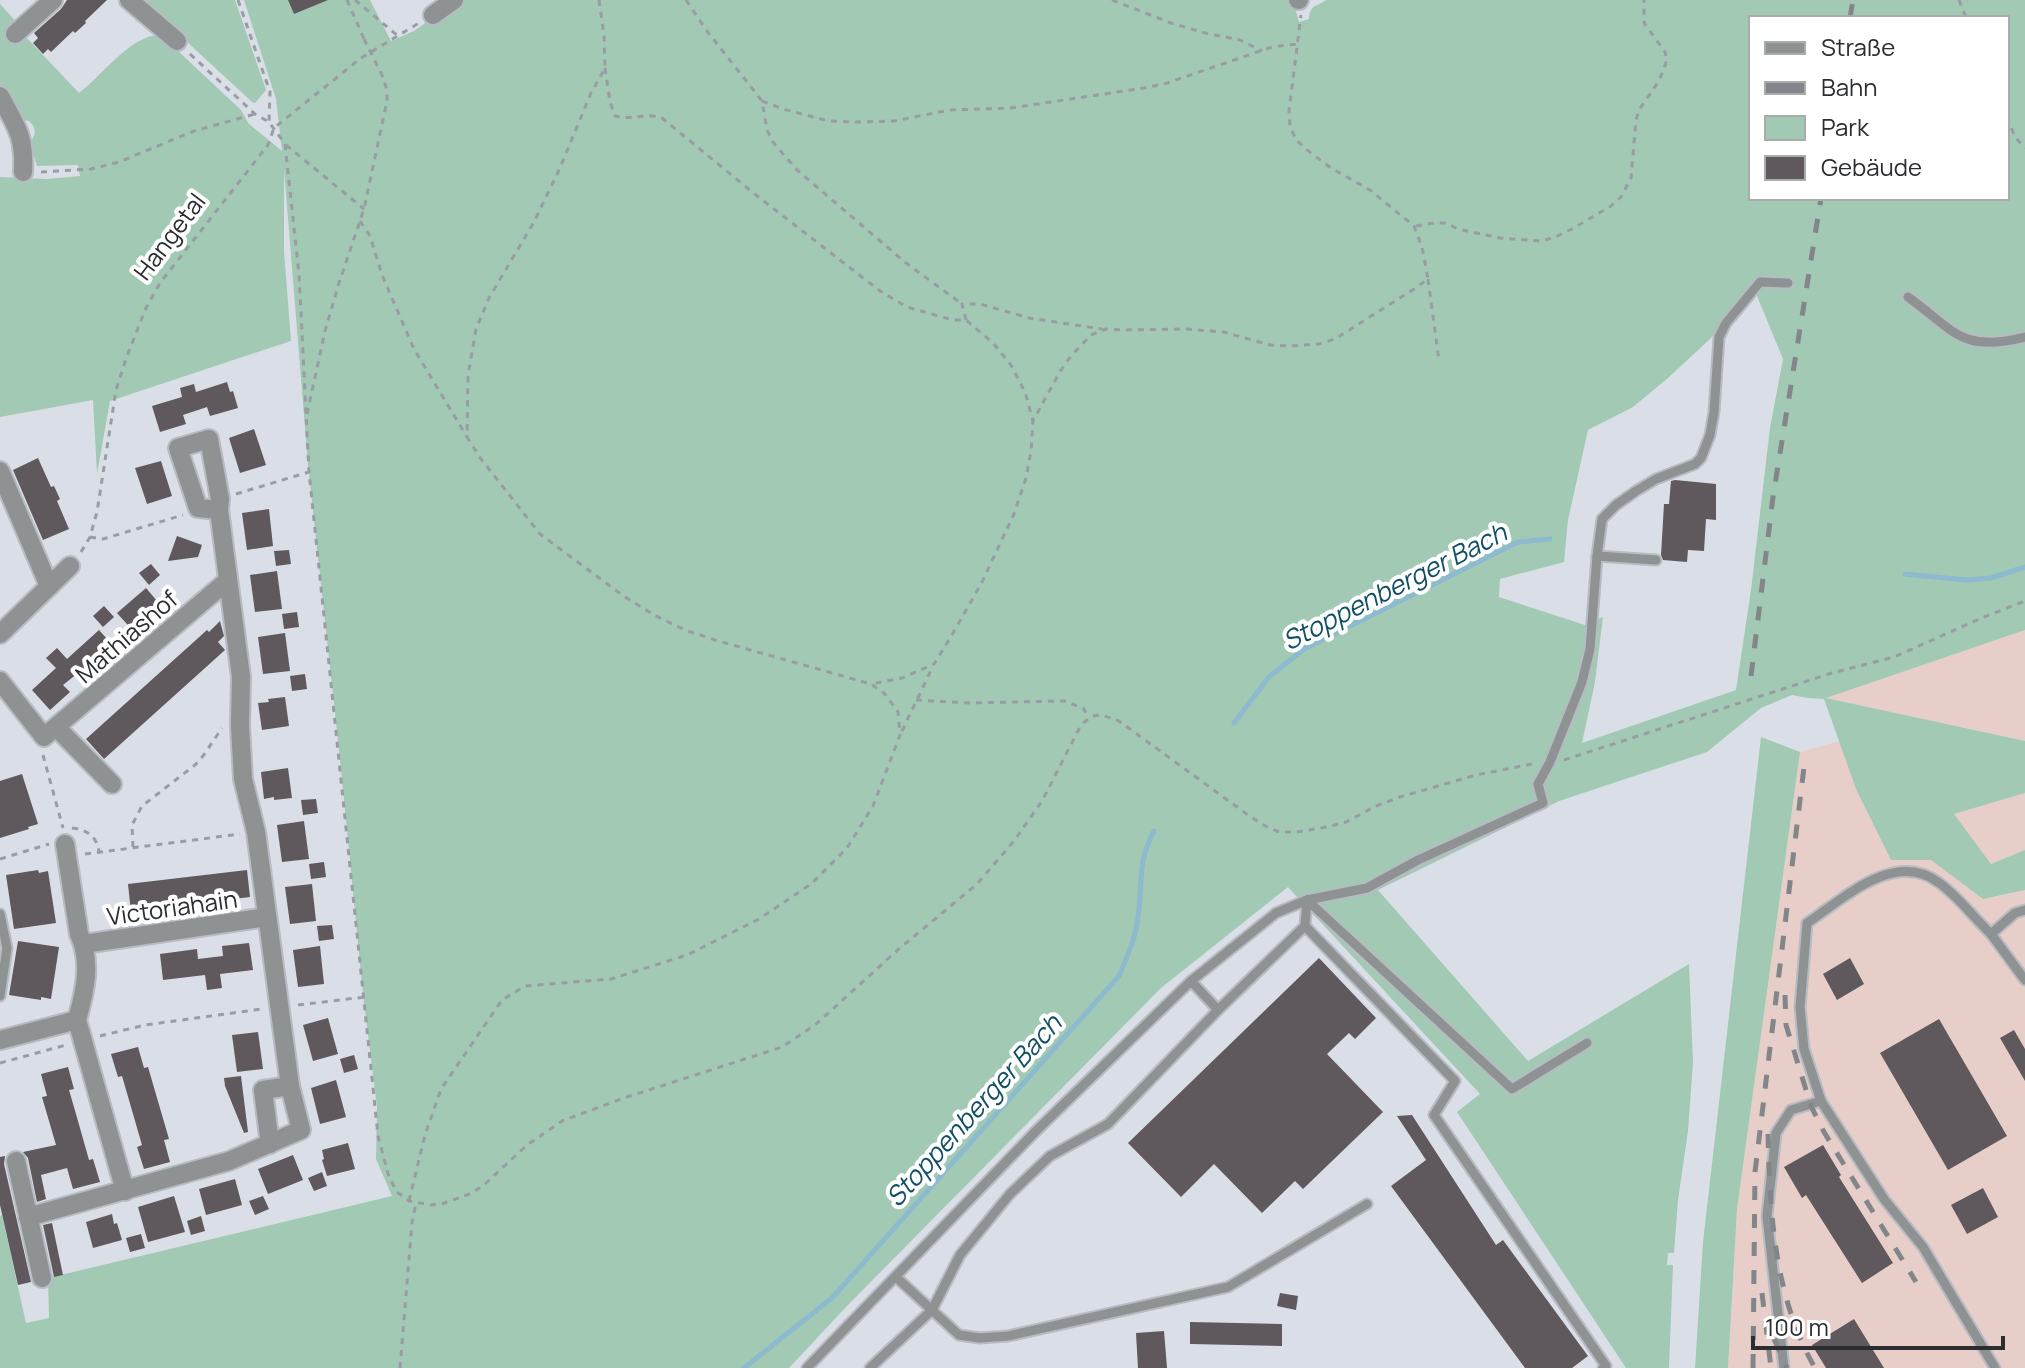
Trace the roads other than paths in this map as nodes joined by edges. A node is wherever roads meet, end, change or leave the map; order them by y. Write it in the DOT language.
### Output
graph roads {
  1 [pos="53,0"];
  2 [pos="129,0"];
  3 [pos="454,0"];
  4 [pos="433,15"];
  5 [pos="15,34"];
  6 [pos="177,41"];
  7 [pos="0,96"];
  8 [pos="23,172"];
  9 [pos="1788,283"];
  10 [pos="1908,297"];
  11 [pos="2025,337"];
  12 [pos="0,471"];
  13 [pos="220,504"];
  14 [pos="1597,556"];
  15 [pos="1656,560"];
  16 [pos="70,566"];
  17 [pos="227,581"];
  18 [pos="49,586"];
  19 [pos="0,634"];
  20 [pos="0,681"];
  21 [pos="50,732"];
  22 [pos="112,784"];
  23 [pos="65,842"];
  24 [pos="1307,900"];
  25 [pos="2025,910"];
  26 [pos="0,914"];
  27 [pos="267,917"];
  28 [pos="1305,926"];
  29 [pos="1991,934"];
  30 [pos="84,944"];
  31 [pos="2025,980"];
  32 [pos="1191,981"];
  33 [pos="0,996"];
  34 [pos="1218,1010"];
  35 [pos="77,1020"];
  36 [pos="0,1040"];
  37 [pos="1587,1043"];
  38 [pos="290,1086"];
  39 [pos="1821,1101"];
  40 [pos="270,1144"];
  41 [pos="16,1161"];
  42 [pos="125,1191"];
  43 [pos="1367,1204"];
  44 [pos="28,1217"];
  45 [pos="896,1277"];
  46 [pos="42,1278"];
  47 [pos="932,1310"];
  48 [pos="807,1368"];
  49 [pos="870,1368"];
  50 [pos="1603,1368"];
  51 [pos="1784,1368"];
  52 [pos="1995,1368"];
  1 -- 5 [label="street"];
  2 -- 6 [label="street"];
  3 -- 4 [label="street"];
  7 -- 8 [label="street"];
  9 -- 14 [label="lane"];
  10 -- 11 [label="lane"];
  12 -- 18 [label="street"];
  13 -- 13 [label="street"];
  13 -- 17 [label="street"];
  14 -- 15 [label="lane"];
  14 -- 24 [label="lane"];
  16 -- 18 [label="street"];
  17 -- 21 [label="street, Mathiashof"];
  17 -- 27 [label="street, Victoriahain"];
  18 -- 19 [label="street"];
  20 -- 21 [label="street"];
  21 -- 22 [label="street"];
  23 -- 30 [label="street, Victoriahain"];
  24 -- 28 [label="lane"];
  24 -- 32 [label="lane"];
  24 -- 37 [label="lane"];
  25 -- 29 [label="lane"];
  26 -- 33 [label="lane"];
  27 -- 30 [label="street, Victoriahain"];
  27 -- 38 [label="street, Victoriahain"];
  28 -- 34 [label="lane"];
  28 -- 50 [label="lane"];
  29 -- 31 [label="lane"];
  29 -- 39 [label="lane"];
  30 -- 35 [label="street, Victoriahain"];
  32 -- 34 [label="lane"];
  32 -- 45 [label="lane"];
  34 -- 47 [label="lane"];
  35 -- 36 [label="street"];
  35 -- 42 [label="street, Victoriahain"];
  38 -- 40 [label="street, Victoriahain"];
  38 -- 40 [label="street"];
  39 -- 51 [label="lane"];
  39 -- 52 [label="lane"];
  40 -- 42 [label="street, Victoriahain"];
  41 -- 44 [label="street"];
  42 -- 44 [label="street, Victoriahain"];
  43 -- 47 [label="lane"];
  44 -- 46 [label="street"];
  45 -- 47 [label="lane"];
  45 -- 48 [label="lane"];
  47 -- 49 [label="lane"];
}
